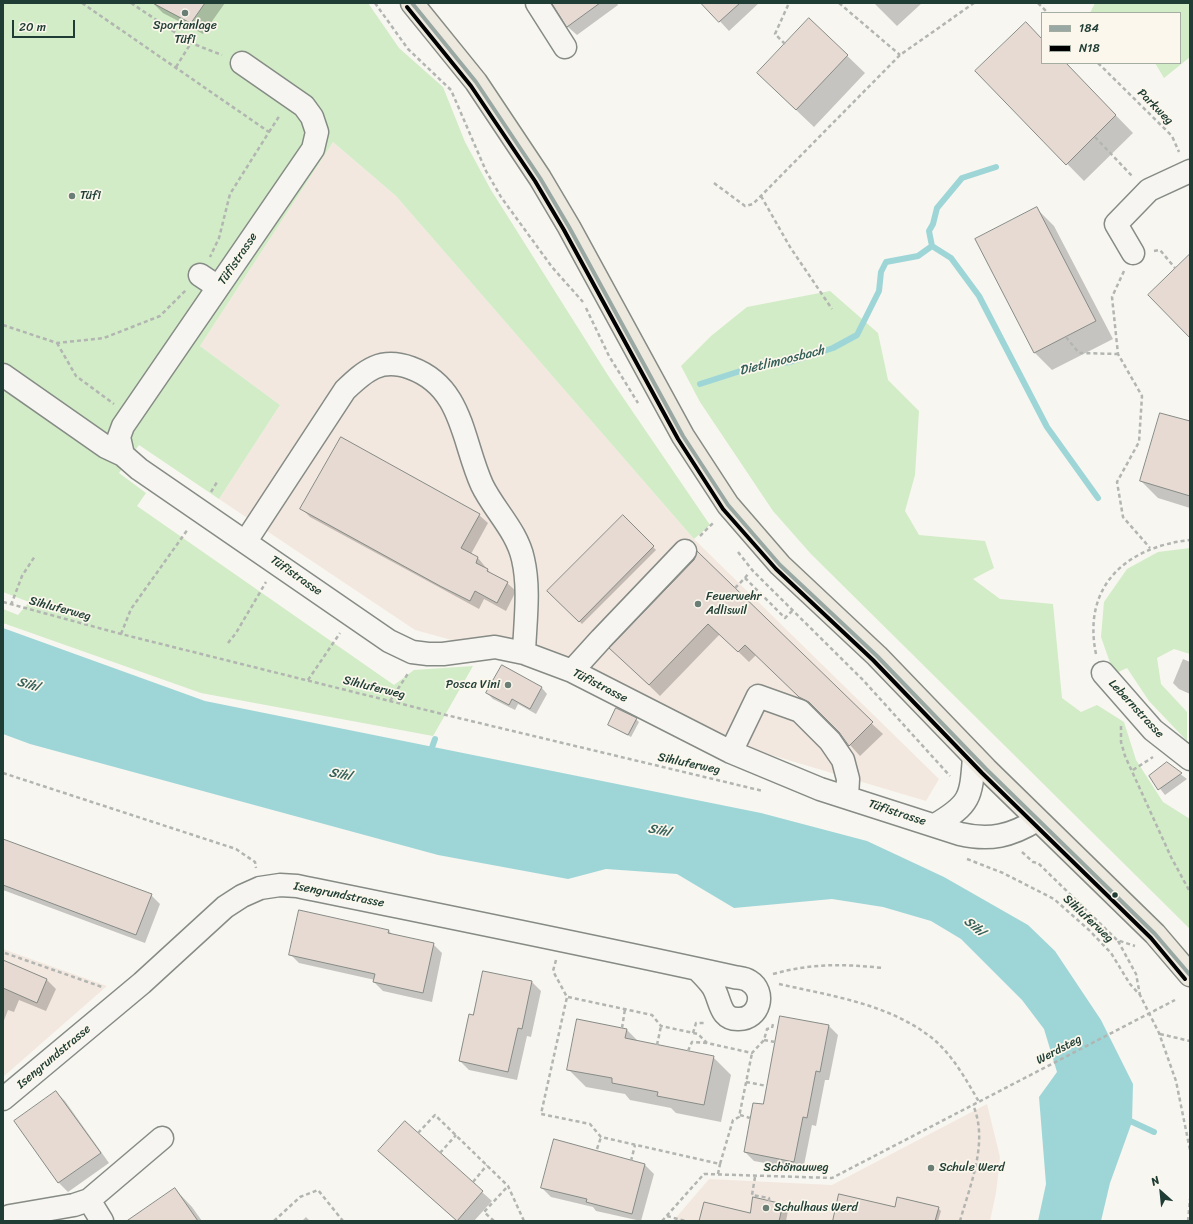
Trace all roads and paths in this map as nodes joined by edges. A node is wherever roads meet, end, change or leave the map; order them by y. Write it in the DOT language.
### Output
graph roads {
  1 [pos="82,3"];
  2 [pos="131,3"];
  3 [pos="412,3"];
  4 [pos="537,3"];
  5 [pos="789,3"];
  6 [pos="839,3"];
  7 [pos="974,3"];
  8 [pos="1038,3"];
  9 [pos="1047,12"];
  10 [pos="192,43"];
  11 [pos="785,44"];
  12 [pos="565,48"];
  13 [pos="900,56"];
  14 [pos="242,63"];
  15 [pos="1099,64"];
  16 [pos="176,67"];
  17 [pos="1095,136"];
  18 [pos="1189,172"];
  19 [pos="714,182"];
  20 [pos="1147,192"];
  21 [pos="761,196"];
  22 [pos="1133,253"];
  23 [pos="1175,268"];
  24 [pos="200,275"];
  25 [pos="218,288"];
  26 [pos="832,309"];
  27 [pos="3,324"];
  28 [pos="1066,337"];
  29 [pos="57,343"];
  30 [pos="1118,354"];
  31 [pos="3,375"];
  32 [pos="93,389"];
  33 [pos="123,455"];
  34 [pos="189,526"];
  35 [pos="1190,540"];
  36 [pos="246,541"];
  37 [pos="1150,548"];
  38 [pos="685,551"];
  39 [pos="35,556"];
  40 [pos="748,574"];
  41 [pos="745,578"];
  42 [pos="268,579"];
  43 [pos="735,588"];
  44 [pos="3,602"];
  45 [pos="11,605"];
  46 [pos="792,611"];
  47 [pos="342,630"];
  48 [pos="121,634"];
  49 [pos="228,643"];
  50 [pos="524,653"];
  51 [pos="413,667"];
  52 [pos="572,672"];
  53 [pos="1103,673"];
  54 [pos="308,680"];
  55 [pos="390,701"];
  56 [pos="1131,706"];
  57 [pos="730,752"];
  58 [pos="1158,753"];
  59 [pos="974,757"];
  60 [pos="1190,759"];
  61 [pos="1133,770"];
  62 [pos="3,773"];
  63 [pos="742,785"];
  64 [pos="847,797"];
  65 [pos="1037,820"];
  66 [pos="935,825"];
  67 [pos="966,858"];
  68 [pos="1033,862"];
  69 [pos="260,888"];
  70 [pos="1190,892"];
  71 [pos="561,940"];
  72 [pos="1117,940"];
  73 [pos="1129,944"];
  74 [pos="5,953"];
  75 [pos="883,968"];
  76 [pos="698,969"];
  77 [pos="772,974"];
  78 [pos="1190,974"];
  79 [pos="748,980"];
  80 [pos="106,989"];
  81 [pos="1140,996"];
  82 [pos="568,997"];
  83 [pos="1175,1000"];
  84 [pos="625,1009"];
  85 [pos="1149,1013"];
  86 [pos="774,1021"];
  87 [pos="661,1026"];
  88 [pos="622,1028"];
  89 [pos="1159,1034"];
  90 [pos="764,1040"];
  91 [pos="1190,1041"];
  92 [pos="775,1042"];
  93 [pos="707,1043"];
  94 [pos="657,1045"];
  95 [pos="688,1051"];
  96 [pos="752,1053"];
  97 [pos="746,1082"];
  98 [pos="767,1086"];
  99 [pos="3,1099"];
  100 [pos="979,1102"];
  101 [pos="973,1105"];
  102 [pos="740,1115"];
  103 [pos="750,1118"];
  104 [pos="418,1133"];
  105 [pos="456,1135"];
  106 [pos="601,1137"];
  107 [pos="162,1138"];
  108 [pos="635,1145"];
  109 [pos="597,1149"];
  110 [pos="1190,1150"];
  111 [pos="440,1153"];
  112 [pos="631,1161"];
  113 [pos="720,1164"];
  114 [pos="487,1165"];
  115 [pos="718,1174"];
  116 [pos="755,1177"];
  117 [pos="473,1182"];
  118 [pos="508,1186"];
  119 [pos="1190,1199"];
  120 [pos="89,1200"];
  121 [pos="769,1201"];
  122 [pos="667,1216"];
  123 [pos="3,1219"];
  124 [pos="102,1221"];
  125 [pos="274,1221"];
  126 [pos="343,1221"];
  127 [pos="493,1221"];
  128 [pos="524,1221"];
  129 [pos="662,1221"];
  130 [pos="685,1221"];
  131 [pos="960,1221"];
  132 [pos="1188,1221"];
  1 -- 16 [label="path"];
  2 -- 10 [label="path"];
  3 -- 59 [label="main road"];
  4 -- 12 [label="street"];
  5 -- 11 [label="path"];
  6 -- 13 [label="path"];
  7 -- 13 [label="path"];
  8 -- 9 [label="path"];
  10 -- 14 [label="path"];
  10 -- 16 [label="path"];
  13 -- 21 [label="path"];
  14 -- 25 [label="street, Tüfistrasse"];
  15 -- 18 [label="path, Parkweg"];
  16 -- 24 [label="path"];
  17 -- 20 [label="path"];
  18 -- 20 [label="street"];
  19 -- 21 [label="path"];
  20 -- 22 [label="street"];
  21 -- 26 [label="path"];
  22 -- 23 [label="path"];
  22 -- 30 [label="path"];
  24 -- 25 [label="street"];
  24 -- 29 [label="path"];
  25 -- 33 [label="street, Tüfistrasse"];
  27 -- 29 [label="path"];
  28 -- 30 [label="path"];
  29 -- 32 [label="path"];
  30 -- 37 [label="path"];
  31 -- 33 [label="street"];
  33 -- 36 [label="street, Tüfistrasse"];
  34 -- 48 [label="path"];
  35 -- 37 [label="path"];
  36 -- 50 [label="street, Tüfistrasse"];
  36 -- 50 [label="street"];
  37 -- 53 [label="path"];
  38 -- 52 [label="street"];
  39 -- 45 [label="path"];
  40 -- 41 [label="path"];
  41 -- 43 [label="path"];
  41 -- 46 [label="path"];
  42 -- 49 [label="path"];
  44 -- 45 [label="path, Sihluferweg"];
  45 -- 48 [label="path, Sihluferweg"];
  47 -- 54 [label="path"];
  48 -- 54 [label="path, Sihluferweg"];
  50 -- 52 [label="street, Tüfistrasse"];
  51 -- 55 [label="path"];
  52 -- 57 [label="street, Tüfistrasse"];
  53 -- 56 [label="street, Lebernstrasse"];
  54 -- 55 [label="path, Sihluferweg"];
  55 -- 63 [label="path, Sihluferweg"];
  56 -- 60 [label="street, Lebernstrasse"];
  56 -- 61 [label="path"];
  57 -- 64 [label="street, Tüfistrasse"];
  57 -- 64 [label="street"];
  58 -- 61 [label="path"];
  59 -- 65 [label="main road"];
  59 -- 66 [label="street, Tüfistrasse"];
  61 -- 70 [label="path"];
  62 -- 69 [label="path"];
  64 -- 66 [label="street, Tüfistrasse"];
  65 -- 66 [label="street, Tüfistrasse"];
  65 -- 78 [label="main road"];
  67 -- 81 [label="path, Sihluferweg"];
  68 -- 72 [label="path"];
  69 -- 71 [label="street, Isengrundstrasse"];
  69 -- 99 [label="street, Isengrundstrasse"];
  71 -- 76 [label="street, Isengrundstrasse"];
  71 -- 82 [label="path"];
  72 -- 73 [label="path"];
  72 -- 81 [label="path"];
  74 -- 80 [label="path"];
  75 -- 77 [label="path"];
  76 -- 79 [label="street, Isengrundstrasse"];
  76 -- 79 [label="street"];
  79 -- 100 [label="path"];
  81 -- 85 [label="path, Sihluferweg"];
  82 -- 84 [label="path"];
  82 -- 106 [label="path"];
  83 -- 85 [label="path, Werdsteg"];
  84 -- 87 [label="path"];
  84 -- 88 [label="path"];
  85 -- 89 [label="path, Sihluferweg"];
  85 -- 100 [label="path, Werdsteg"];
  86 -- 90 [label="path"];
  87 -- 93 [label="path"];
  87 -- 94 [label="path"];
  89 -- 91 [label="path"];
  89 -- 110 [label="path, Sihluferweg"];
  90 -- 92 [label="path"];
  90 -- 96 [label="path"];
  93 -- 95 [label="path"];
  93 -- 96 [label="path"];
  96 -- 97 [label="path"];
  97 -- 98 [label="path"];
  97 -- 102 [label="path"];
  100 -- 101 [label="path, Schönauweg"];
  101 -- 116 [label="path, Schönauweg"];
  101 -- 131 [label="path"];
  102 -- 103 [label="path"];
  102 -- 113 [label="path"];
  104 -- 105 [label="path"];
  105 -- 111 [label="path"];
  105 -- 114 [label="path"];
  106 -- 108 [label="path"];
  106 -- 109 [label="path"];
  107 -- 120 [label="street"];
  108 -- 112 [label="path"];
  108 -- 113 [label="path"];
  113 -- 115 [label="path"];
  114 -- 117 [label="path"];
  114 -- 118 [label="path"];
  115 -- 116 [label="path, Schönauweg"];
  115 -- 122 [label="path, Schönauweg"];
  116 -- 121 [label="path"];
  118 -- 127 [label="path"];
  118 -- 128 [label="path"];
  119 -- 132 [label="path"];
  120 -- 123 [label="street"];
  120 -- 124 [label="street"];
  122 -- 129 [label="path, Schönauweg"];
  122 -- 130 [label="path"];
  125 -- 126 [label="path"];
}
